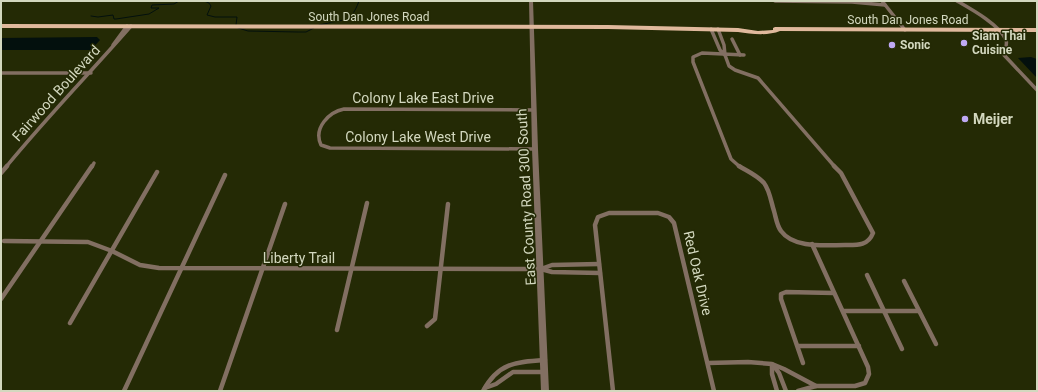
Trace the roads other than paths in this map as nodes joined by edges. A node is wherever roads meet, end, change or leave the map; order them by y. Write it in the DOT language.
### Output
graph roads {
  1 [pos="531,1"];
  2 [pos="775,1"];
  3 [pos="882,1"];
  4 [pos="957,1"];
  5 [pos="885,5"];
  6 [pos="1,26"];
  7 [pos="129,26"];
  8 [pos="532,27"];
  9 [pos="711,29"];
  10 [pos="718,29"];
  11 [pos="905,30"];
  12 [pos="997,30"];
  13 [pos="1037,30"];
  14 [pos="732,39"];
  15 [pos="725,55"];
  16 [pos="740,55"];
  17 [pos="744,55"];
  18 [pos="3,73"];
  19 [pos="91,73"];
  20 [pos="1,77"];
  21 [pos="1037,90"];
  22 [pos="534,110"];
  23 [pos="321,128"];
  24 [pos="535,149"];
  25 [pos="94,163"];
  26 [pos="157,172"];
  27 [pos="1,173"];
  28 [pos="225,175"];
  29 [pos="367,203"];
  30 [pos="285,204"];
  31 [pos="448,204"];
  32 [pos="4,241"];
  33 [pos="40,241"];
  34 [pos="812,244"];
  35 [pos="112,251"];
  36 [pos="599,264"];
  37 [pos="182,269"];
  38 [pos="264,269"];
  39 [pos="352,269"];
  40 [pos="440,269"];
  41 [pos="541,269"];
  42 [pos="600,273"];
  43 [pos="867,275"];
  44 [pos="904,281"];
  45 [pos="834,293"];
  46 [pos="1,299"];
  47 [pos="843,311"];
  48 [pos="884,311"];
  49 [pos="919,311"];
  50 [pos="70,323"];
  51 [pos="427,326"];
  52 [pos="337,330"];
  53 [pos="936,344"];
  54 [pos="798,346"];
  55 [pos="859,346"];
  56 [pos="902,349"];
  57 [pos="545,360"];
  58 [pos="708,363"];
  59 [pos="803,363"];
  60 [pos="772,364"];
  61 [pos="545,372"];
  62 [pos="816,386"];
  63 [pos="484,390"];
  64 [pos="124,391"];
  65 [pos="220,391"];
  66 [pos="545,391"];
  67 [pos="613,391"];
  68 [pos="714,391"];
  69 [pos="777,391"];
  70 [pos="786,391"];
  71 [pos="798,391"];
  1 -- 8 [label="street, East County Road 300 South"];
  2 -- 5 [label="street"];
  3 -- 5 [label="street"];
  4 -- 12 [label="street"];
  5 -- 11 [label="street"];
  6 -- 7 [label="main road, South Dan Jones Road"];
  7 -- 8 [label="main road, South Dan Jones Road"];
  7 -- 19 [label="street, Fairwood Boulevard"];
  8 -- 9 [label="main road, South Dan Jones Road"];
  8 -- 22 [label="street, East County Road 300 South"];
  9 -- 10 [label="main road, South Dan Jones Road"];
  9 -- 15 [label="street"];
  10 -- 11 [label="main road, South Dan Jones Road"];
  10 -- 15 [label="street"];
  11 -- 12 [label="main road, South Dan Jones Road"];
  12 -- 13 [label="main road, South Dan Jones Road"];
  12 -- 21 [label="street"];
  14 -- 16 [label="street"];
  15 -- 16 [label="street"];
  15 -- 34 [label="street"];
  15 -- 34 [label="street"];
  16 -- 17 [label="street"];
  18 -- 19 [label="street"];
  18 -- 20 [label="street"];
  19 -- 27 [label="street, Fairwood Boulevard"];
  22 -- 23 [label="street, Colony Lake East Drive"];
  22 -- 24 [label="street, East County Road 300 South"];
  23 -- 24 [label="street, Colony Lake West Drive"];
  24 -- 41 [label="street, East County Road 300 South"];
  25 -- 33 [label="street"];
  26 -- 35 [label="street"];
  28 -- 37 [label="street"];
  29 -- 39 [label="street"];
  30 -- 38 [label="street"];
  31 -- 40 [label="street"];
  32 -- 33 [label="street, Liberty Trail"];
  33 -- 35 [label="street, Liberty Trail"];
  33 -- 46 [label="street"];
  34 -- 45 [label="street"];
  35 -- 37 [label="street, Liberty Trail"];
  35 -- 50 [label="street"];
  36 -- 41 [label="street, Liberty Trail"];
  36 -- 42 [label="street, Red Oak Drive"];
  36 -- 58 [label="street, Red Oak Drive"];
  37 -- 38 [label="street, Liberty Trail"];
  37 -- 64 [label="street"];
  38 -- 39 [label="street, Liberty Trail"];
  38 -- 65 [label="street"];
  39 -- 40 [label="street, Liberty Trail"];
  39 -- 52 [label="street"];
  40 -- 41 [label="street, Liberty Trail"];
  40 -- 51 [label="street"];
  41 -- 42 [label="street"];
  41 -- 57 [label="street, East County Road 300 South"];
  42 -- 67 [label="street, Red Oak Drive"];
  43 -- 48 [label="street"];
  44 -- 49 [label="street"];
  45 -- 47 [label="street"];
  45 -- 54 [label="street"];
  47 -- 48 [label="street"];
  47 -- 55 [label="street"];
  48 -- 49 [label="street"];
  48 -- 56 [label="street"];
  49 -- 53 [label="street"];
  54 -- 55 [label="street"];
  54 -- 59 [label="street"];
  55 -- 62 [label="street"];
  57 -- 61 [label="street, East County Road 300 South"];
  57 -- 63 [label="street"];
  58 -- 60 [label="street"];
  58 -- 68 [label="street, Red Oak Drive"];
  60 -- 62 [label="street"];
  60 -- 69 [label="street"];
  60 -- 70 [label="street"];
  61 -- 63 [label="street"];
  61 -- 66 [label="street, East County Road 300 South"];
  62 -- 71 [label="street"];
}
